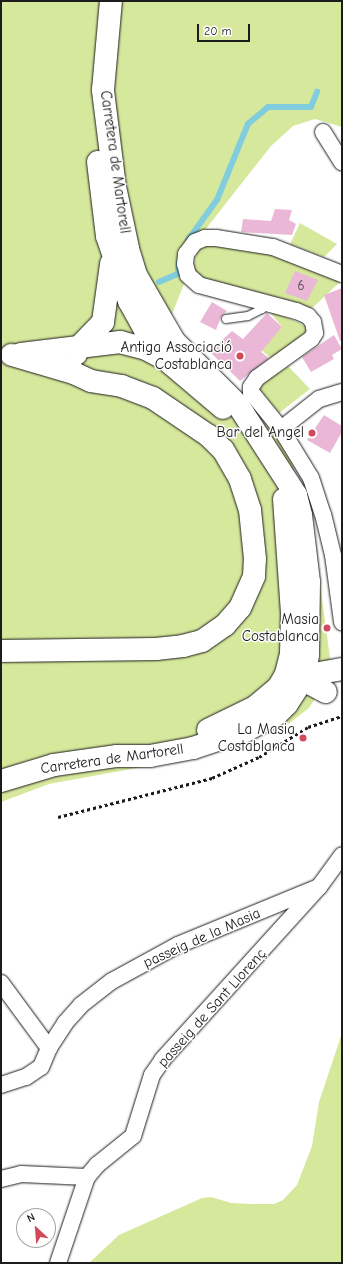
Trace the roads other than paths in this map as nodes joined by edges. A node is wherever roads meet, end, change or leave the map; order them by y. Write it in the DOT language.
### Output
graph roads {
  1 [pos="111,1"];
  2 [pos="103,90"];
  3 [pos="323,132"];
  4 [pos="342,163"];
  5 [pos="112,255"];
  6 [pos="342,274"];
  7 [pos="136,275"];
  8 [pos="266,302"];
  9 [pos="137,317"];
  10 [pos="226,319"];
  11 [pos="103,322"];
  12 [pos="174,341"];
  13 [pos="120,342"];
  14 [pos="78,348"];
  15 [pos="7,354"];
  16 [pos="171,364"];
  17 [pos="74,374"];
  18 [pos="342,392"];
  19 [pos="253,429"];
  20 [pos="281,429"];
  21 [pos="280,468"];
  22 [pos="292,613"];
  23 [pos="342,622"];
  24 [pos="1,651"];
  25 [pos="342,669"];
  26 [pos="305,676"];
  27 [pos="334,691"];
  28 [pos="266,699"];
  29 [pos="261,724"];
  30 [pos="117,756"];
  31 [pos="1,781"];
  32 [pos="342,855"];
  33 [pos="319,887"];
  34 [pos="1,983"];
  35 [pos="49,1048"];
  36 [pos="1,1085"];
  37 [pos="87,1177"];
  38 [pos="1,1179"];
  39 [pos="58,1263"];
  1 -- 2 [label="main road, Carretera de Martorell"];
  2 -- 5 [label="main road"];
  2 -- 7 [label="main road, Carretera de Martorell"];
  3 -- 4 [label="street"];
  5 -- 9 [label="main road"];
  5 -- 11 [label="main road"];
  6 -- 8 [label="street"];
  7 -- 9 [label="main road"];
  7 -- 12 [label="main road, Carretera de Martorell"];
  8 -- 10 [label="lane"];
  8 -- 20 [label="street"];
  9 -- 11 [label="main road"];
  9 -- 12 [label="main road"];
  9 -- 13 [label="main road"];
  9 -- 16 [label="main road"];
  11 -- 14 [label="main road"];
  12 -- 19 [label="main road, Carretera de Martorell"];
  13 -- 14 [label="main road"];
  13 -- 16 [label="main road"];
  14 -- 15 [label="main road"];
  14 -- 17 [label="main road"];
  15 -- 17 [label="main road"];
  16 -- 19 [label="main road"];
  17 -- 24 [label="main road"];
  18 -- 20 [label="street"];
  19 -- 21 [label="main road, Carretera de Martorell"];
  20 -- 23 [label="street"];
  21 -- 22 [label="main road"];
  21 -- 26 [label="main road, Carretera de Martorell"];
  22 -- 26 [label="main road"];
  22 -- 28 [label="main road"];
  25 -- 26 [label="main road"];
  26 -- 27 [label="main road"];
  26 -- 28 [label="main road"];
  26 -- 29 [label="main road, Carretera de Martorell"];
  27 -- 29 [label="main road"];
  28 -- 30 [label="main road"];
  29 -- 30 [label="main road, Carretera de Martorell"];
  30 -- 31 [label="main road, Carretera de Martorell"];
  32 -- 33 [label="street"];
  33 -- 35 [label="street, passeig de la Masia"];
  33 -- 37 [label="street, passeig de Sant Llorenç"];
  34 -- 35 [label="street"];
  35 -- 36 [label="street, passeig de la Masia"];
  37 -- 38 [label="street"];
  37 -- 39 [label="street, passeig de Sant Llorenç"];
}
